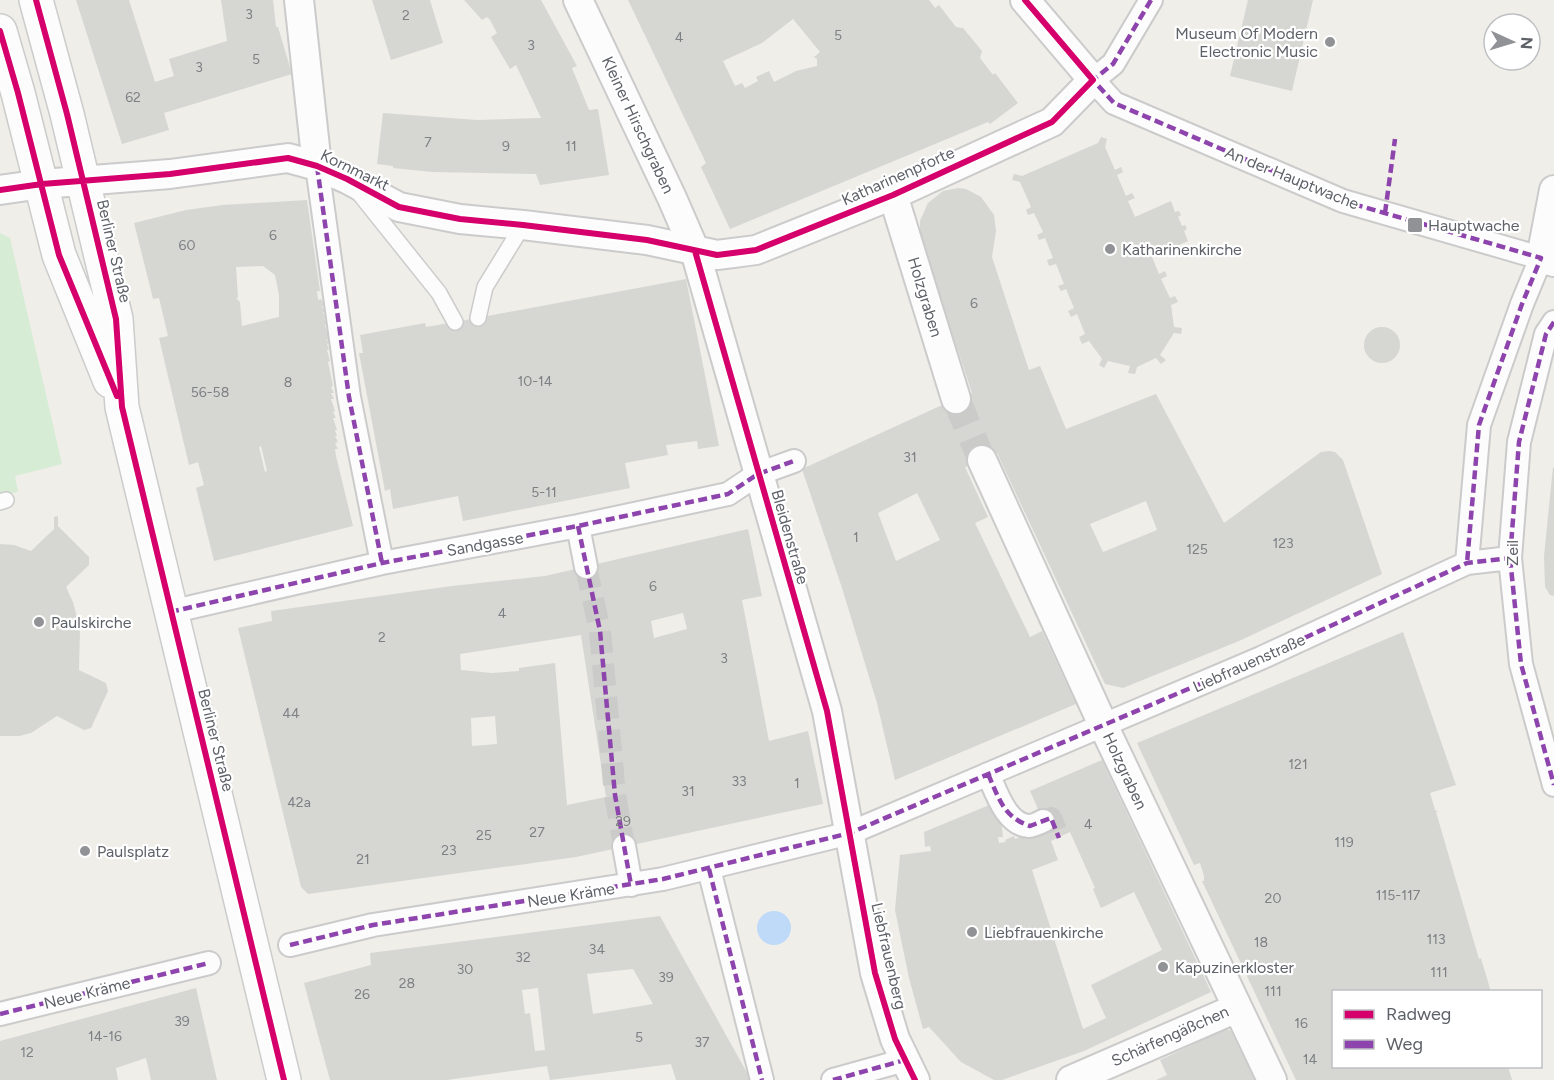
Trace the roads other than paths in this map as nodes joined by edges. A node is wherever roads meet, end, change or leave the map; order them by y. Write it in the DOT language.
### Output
graph roads {
  1 [pos="36,0"];
  2 [pos="299,0"];
  3 [pos="578,0"];
  4 [pos="1025,0"];
  5 [pos="1151,0"];
  6 [pos="0,31"];
  7 [pos="1093,80"];
  8 [pos="317,166"];
  9 [pos="347,179"];
  10 [pos="84,182"];
  11 [pos="42,184"];
  12 [pos="0,190"];
  13 [pos="1554,190"];
  14 [pos="893,195"];
  15 [pos="523,225"];
  16 [pos="695,251"];
  17 [pos="1548,260"];
  18 [pos="478,318"];
  19 [pos="455,322"];
  20 [pos="1554,322"];
  21 [pos="956,399"];
  22 [pos="122,407"];
  23 [pos="982,460"];
  24 [pos="794,461"];
  25 [pos="758,474"];
  26 [pos="578,526"];
  27 [pos="1510,558"];
  28 [pos="382,562"];
  29 [pos="1467,563"];
  30 [pos="586,567"];
  31 [pos="170,612"];
  32 [pos="1104,726"];
  33 [pos="988,774"];
  34 [pos="1554,785"];
  35 [pos="1043,821"];
  36 [pos="850,833"];
  37 [pos="624,846"];
  38 [pos="709,869"];
  39 [pos="631,885"];
  40 [pos="290,945"];
  41 [pos="208,963"];
  42 [pos="1237,1008"];
  43 [pos="0,1014"];
  44 [pos="910,1070"];
  45 [pos="284,1080"];
  46 [pos="762,1080"];
  47 [pos="833,1080"];
  48 [pos="1071,1080"];
  49 [pos="1272,1080"];
  1 -- 10 [label="main road, Berliner Straße"];
  2 -- 8 [label="street"];
  3 -- 16 [label="street, Kleiner Hirschgraben"];
  4 -- 7 [label="street"];
  5 -- 7 [label="street"];
  6 -- 11 [label="main road, Berliner Straße"];
  7 -- 14 [label="street, Katharinenpforte"];
  7 -- 17 [label="street, An der Hauptwache"];
  8 -- 9 [label="street, Kornmarkt"];
  8 -- 10 [label="street, Kornmarkt"];
  8 -- 28 [label="street, Kornmarkt"];
  9 -- 15 [label="street, Kornmarkt"];
  9 -- 19 [label="lane"];
  10 -- 11 [label="street, Kornmarkt"];
  10 -- 22 [label="main road, Berliner Straße"];
  11 -- 12 [label="street, Kornmarkt"];
  11 -- 22 [label="main road, Berliner Straße"];
  13 -- 17 [label="street"];
  14 -- 16 [label="street, Katharinenpforte"];
  14 -- 21 [label="street, Holzgraben"];
  15 -- 16 [label="street, Kornmarkt"];
  15 -- 18 [label="lane"];
  16 -- 25 [label="street, Bleidenstraße"];
  17 -- 29 [label="street"];
  20 -- 27 [label="street, Zeil"];
  22 -- 31 [label="main road, Berliner Straße"];
  23 -- 32 [label="street, Holzgraben"];
  24 -- 25 [label="street, Sandgasse"];
  25 -- 26 [label="street, Sandgasse"];
  25 -- 36 [label="street, Bleidenstraße"];
  26 -- 28 [label="street, Sandgasse"];
  26 -- 30 [label="street"];
  27 -- 29 [label="street, Liebfrauenstraße"];
  27 -- 34 [label="street, Zeil"];
  28 -- 31 [label="street, Sandgasse"];
  29 -- 32 [label="street, Liebfrauenstraße"];
  31 -- 45 [label="main road, Berliner Straße"];
  32 -- 33 [label="street, Liebfrauenstraße"];
  32 -- 42 [label="street, Holzgraben"];
  33 -- 35 [label="street"];
  33 -- 36 [label="street, Liebfrauenstraße"];
  36 -- 38 [label="street, Neue Kräme"];
  36 -- 44 [label="street, Liebfrauenberg"];
  37 -- 39 [label="street"];
  38 -- 39 [label="street, Neue Kräme"];
  38 -- 46 [label="street"];
  39 -- 40 [label="street, Neue Kräme"];
  41 -- 43 [label="street, Neue Kräme"];
  42 -- 48 [label="street, Schärfengäßchen"];
  42 -- 49 [label="street, Holzgraben"];
  44 -- 47 [label="street, Liebfrauenberg"];
}
